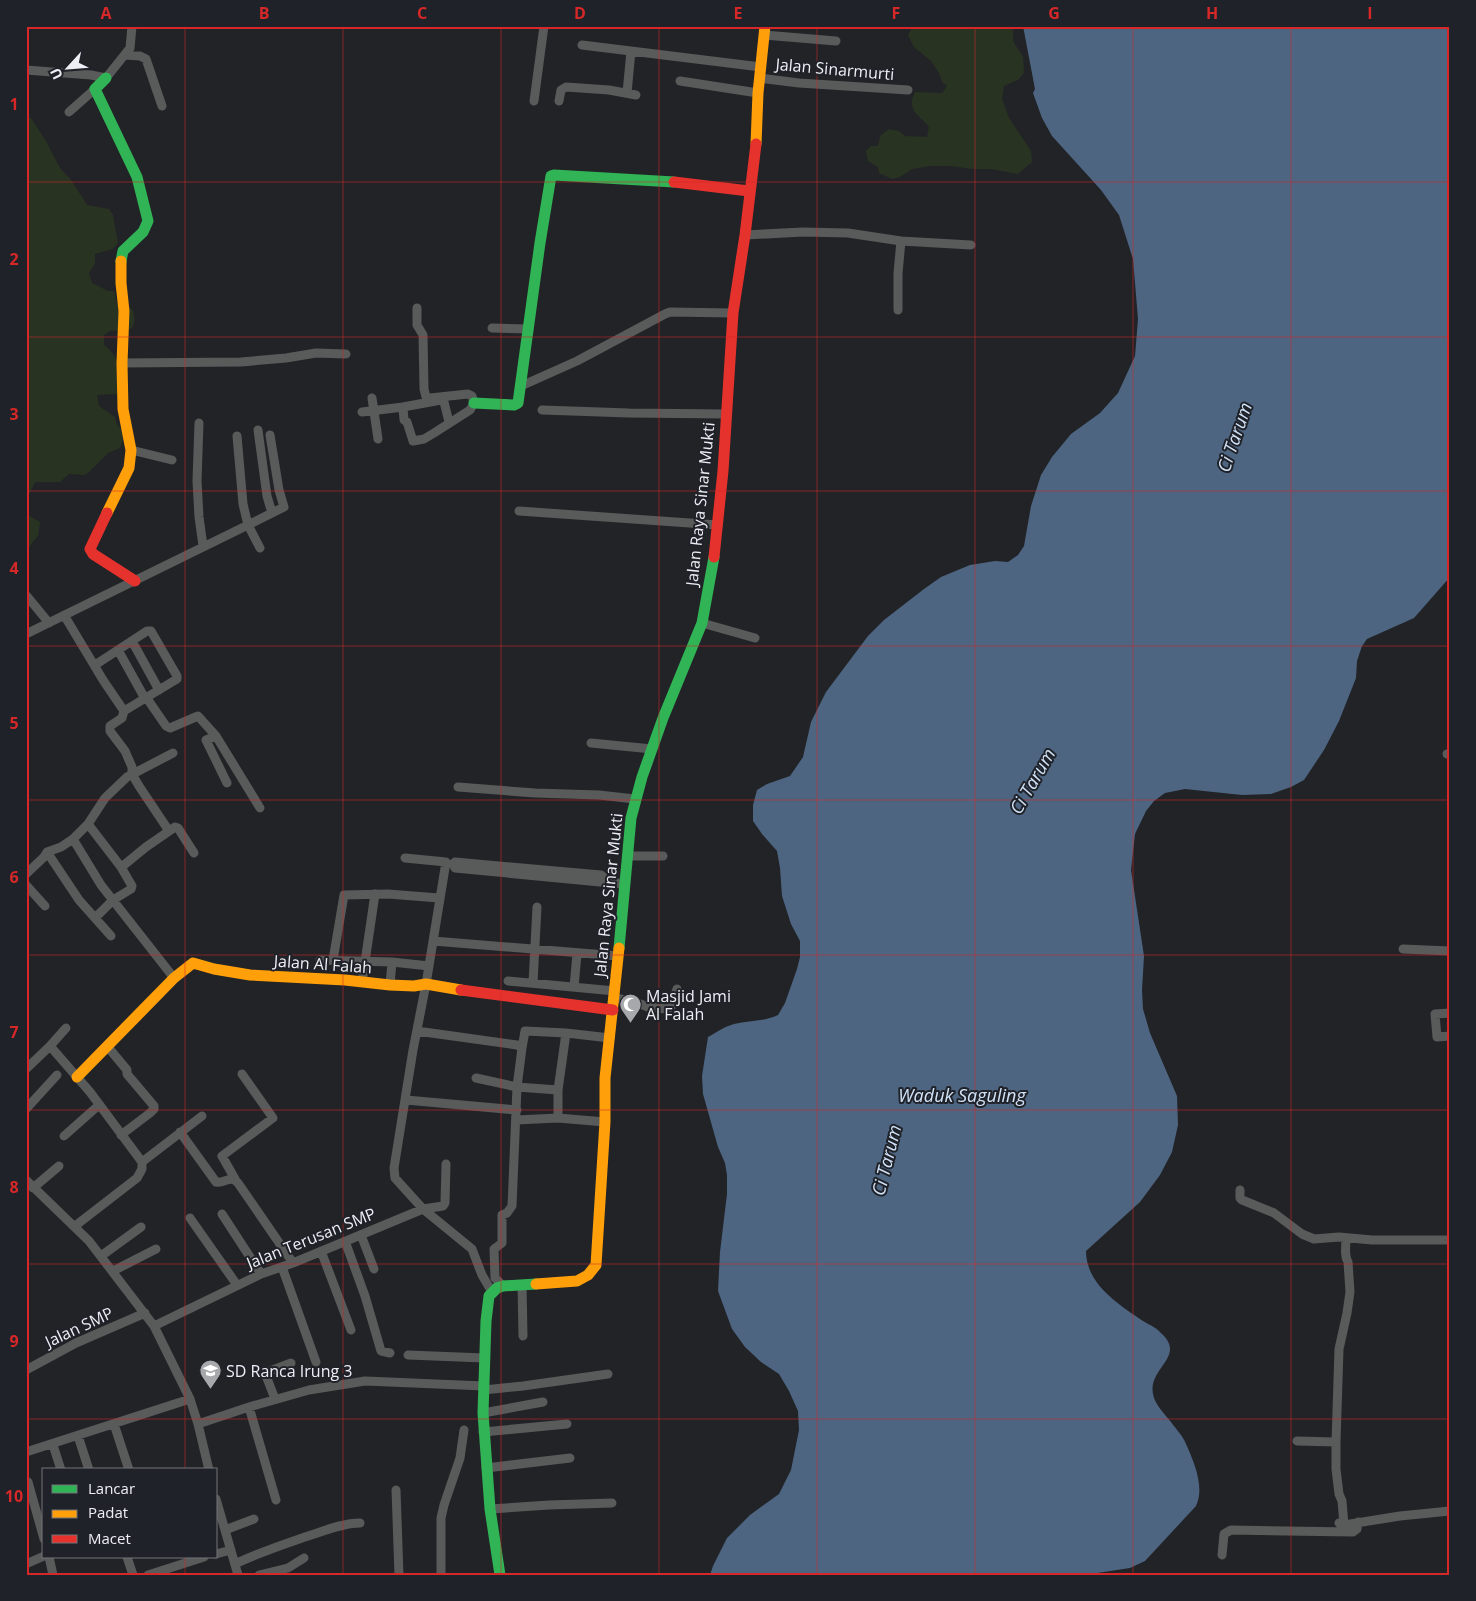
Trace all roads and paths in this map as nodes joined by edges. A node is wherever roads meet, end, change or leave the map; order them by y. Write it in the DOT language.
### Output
graph roads {
  1 [pos="132,26"];
  2 [pos="544,26"];
  3 [pos="764,30"];
  4 [pos="836,42"];
  5 [pos="582,45"];
  6 [pos="631,51"];
  7 [pos="125,55"];
  8 [pos="26,70"];
  9 [pos="760,73"];
  10 [pos="106,78"];
  11 [pos="680,81"];
  12 [pos="95,89"];
  13 [pos="908,90"];
  14 [pos="627,93"];
  15 [pos="758,93"];
  16 [pos="636,95"];
  17 [pos="534,101"];
  18 [pos="559,101"];
  19 [pos="162,106"];
  20 [pos="69,112"];
  21 [pos="749,191"];
  22 [pos="745,235"];
  23 [pos="901,241"];
  24 [pos="971,245"];
  25 [pos="417,308"];
  26 [pos="898,310"];
  27 [pos="733,313"];
  28 [pos="492,328"];
  29 [pos="529,329"];
  30 [pos="346,354"];
  31 [pos="122,363"];
  32 [pos="520,386"];
  33 [pos="372,398"];
  34 [pos="474,403"];
  35 [pos="402,407"];
  36 [pos="542,410"];
  37 [pos="374,411"];
  38 [pos="362,412"];
  39 [pos="726,414"];
  40 [pos="449,422"];
  41 [pos="199,423"];
  42 [pos="258,430"];
  43 [pos="270,435"];
  44 [pos="237,436"];
  45 [pos="378,439"];
  46 [pos="131,450"];
  47 [pos="172,460"];
  48 [pos="519,511"];
  49 [pos="272,513"];
  50 [pos="248,525"];
  51 [pos="718,525"];
  52 [pos="203,546"];
  53 [pos="260,548"];
  54 [pos="135,581"];
  55 [pos="26,595"];
  56 [pos="64,615"];
  57 [pos="49,623"];
  58 [pos="702,623"];
  59 [pos="26,634"];
  60 [pos="755,638"];
  61 [pos="132,641"];
  62 [pos="118,650"];
  63 [pos="95,664"];
  64 [pos="158,690"];
  65 [pos="146,697"];
  66 [pos="124,711"];
  67 [pos="216,736"];
  68 [pos="591,743"];
  69 [pos="652,749"];
  70 [pos="173,753"];
  71 [pos="132,774"];
  72 [pos="227,783"];
  73 [pos="458,787"];
  74 [pos="635,799"];
  75 [pos="260,808"];
  76 [pos="88,824"];
  77 [pos="169,831"];
  78 [pos="73,839"];
  79 [pos="47,852"];
  80 [pos="194,853"];
  81 [pos="628,856"];
  82 [pos="663,856"];
  83 [pos="405,858"];
  84 [pos="121,867"];
  85 [pos="531,873"];
  86 [pos="26,874"];
  87 [pos="26,885"];
  88 [pos="625,886"];
  89 [pos="375,894"];
  90 [pos="439,898"];
  91 [pos="113,900"];
  92 [pos="45,906"];
  93 [pos="537,907"];
  94 [pos="95,918"];
  95 [pos="111,936"];
  96 [pos="433,940"];
  97 [pos="1403,949"];
  98 [pos="535,950"];
  99 [pos="1450,951"];
  100 [pos="577,954"];
  101 [pos="618,956"];
  102 [pos="320,960"];
  103 [pos="333,960"];
  104 [pos="365,962"];
  105 [pos="392,962"];
  106 [pos="429,966"];
  107 [pos="174,978"];
  108 [pos="508,981"];
  109 [pos="362,982"];
  110 [pos="533,983"];
  111 [pos="426,984"];
  112 [pos="390,986"];
  113 [pos="574,987"];
  114 [pos="678,989"];
  115 [pos="615,994"];
  116 [pos="613,1010"];
  117 [pos="1450,1013"];
  118 [pos="66,1028"];
  119 [pos="417,1031"];
  120 [pos="566,1033"];
  121 [pos="1450,1036"];
  122 [pos="610,1038"];
  123 [pos="50,1046"];
  124 [pos="107,1046"];
  125 [pos="522,1048"];
  126 [pos="26,1069"];
  127 [pos="242,1074"];
  128 [pos="57,1075"];
  129 [pos="77,1077"];
  130 [pos="476,1078"];
  131 [pos="517,1087"];
  132 [pos="558,1090"];
  133 [pos="406,1100"];
  134 [pos="99,1105"];
  135 [pos="26,1109"];
  136 [pos="517,1110"];
  137 [pos="202,1116"];
  138 [pos="558,1118"];
  139 [pos="516,1120"];
  140 [pos="605,1122"];
  141 [pos="180,1132"];
  142 [pos="122,1135"];
  143 [pos="64,1136"];
  144 [pos="142,1162"];
  145 [pos="446,1164"];
  146 [pos="59,1166"];
  147 [pos="235,1179"];
  148 [pos="26,1180"];
  149 [pos="34,1188"];
  150 [pos="1240,1190"];
  151 [pos="423,1209"];
  152 [pos="222,1214"];
  153 [pos="190,1218"];
  154 [pos="75,1226"];
  155 [pos="141,1227"];
  156 [pos="361,1235"];
  157 [pos="1346,1238"];
  158 [pos="1450,1240"];
  159 [pos="345,1241"];
  160 [pos="156,1250"];
  161 [pos="321,1250"];
  162 [pos="101,1256"];
  163 [pos="292,1263"];
  164 [pos="282,1266"];
  165 [pos="374,1269"];
  166 [pos="113,1271"];
  167 [pos="261,1274"];
  168 [pos="237,1285"];
  169 [pos="522,1285"];
  170 [pos="503,1286"];
  171 [pos="492,1292"];
  172 [pos="145,1313"];
  173 [pos="154,1326"];
  174 [pos="351,1330"];
  175 [pos="524,1336"];
  176 [pos="390,1353"];
  177 [pos="408,1355"];
  178 [pos="484,1358"];
  179 [pos="316,1362"];
  180 [pos="291,1363"];
  181 [pos="26,1370"];
  182 [pos="608,1374"];
  183 [pos="484,1388"];
  184 [pos="190,1399"];
  185 [pos="274,1399"];
  186 [pos="543,1402"];
  187 [pos="249,1407"];
  188 [pos="483,1412"];
  189 [pos="114,1424"];
  190 [pos="198,1424"];
  191 [pos="567,1424"];
  192 [pos="464,1430"];
  193 [pos="483,1432"];
  194 [pos="78,1436"];
  195 [pos="1297,1441"];
  196 [pos="1336,1442"];
  197 [pos="53,1445"];
  198 [pos="26,1452"];
  199 [pos="570,1458"];
  200 [pos="60,1468"];
  201 [pos="88,1468"];
  202 [pos="128,1468"];
  203 [pos="209,1468"];
  204 [pos="486,1468"];
  205 [pos="28,1482"];
  206 [pos="396,1490"];
  207 [pos="276,1500"];
  208 [pos="612,1504"];
  209 [pos="218,1505"];
  210 [pos="40,1506"];
  211 [pos="490,1509"];
  212 [pos="1450,1511"];
  213 [pos="1338,1513"];
  214 [pos="254,1519"];
  215 [pos="42,1522"];
  216 [pos="1358,1522"];
  217 [pos="360,1523"];
  218 [pos="1344,1525"];
  219 [pos="226,1530"];
  220 [pos="231,1550"];
  221 [pos="218,1553"];
  222 [pos="1222,1556"];
  223 [pos="42,1557"];
  224 [pos="49,1558"];
  225 [pos="127,1558"];
  226 [pos="201,1558"];
  227 [pos="304,1558"];
  228 [pos="26,1564"];
  229 [pos="235,1564"];
  230 [pos="53,1575"];
  231 [pos="133,1575"];
  232 [pos="148,1575"];
  233 [pos="238,1575"];
  234 [pos="259,1575"];
  235 [pos="399,1575"];
  236 [pos="441,1575"];
  237 [pos="500,1575"];
  1 -- 7 [label="street"];
  2 -- 17 [label="street"];
  3 -- 4 [label="street"];
  3 -- 9 [label="main road, Jalan Raya Sinar Mukti"];
  5 -- 6 [label="street, Jalan Sinarmurti"];
  6 -- 9 [label="street, Jalan Sinarmurti"];
  6 -- 14 [label="street"];
  7 -- 10 [label="street"];
  7 -- 19 [label="street"];
  8 -- 10 [label="street"];
  9 -- 13 [label="street, Jalan Sinarmurti"];
  9 -- 15 [label="main road, Jalan Raya Sinar Mukti"];
  10 -- 12 [label="main road"];
  11 -- 15 [label="street"];
  12 -- 20 [label="street"];
  12 -- 31 [label="main road"];
  14 -- 16 [label="street"];
  14 -- 18 [label="street"];
  15 -- 21 [label="main road, Jalan Raya Sinar Mukti"];
  21 -- 22 [label="main road, Jalan Raya Sinar Mukti"];
  21 -- 29 [label="main road"];
  22 -- 23 [label="street"];
  22 -- 27 [label="main road, Jalan Raya Sinar Mukti"];
  23 -- 24 [label="street"];
  23 -- 26 [label="street"];
  25 -- 34 [label="street"];
  27 -- 32 [label="street"];
  27 -- 39 [label="main road, Jalan Raya Sinar Mukti"];
  28 -- 29 [label="street"];
  29 -- 32 [label="main road"];
  30 -- 31 [label="street"];
  31 -- 46 [label="main road"];
  32 -- 34 [label="main road"];
  33 -- 37 [label="street"];
  34 -- 40 [label="street"];
  35 -- 37 [label="street"];
  35 -- 40 [label="street"];
  35 -- 40 [label="street"];
  36 -- 39 [label="street"];
  37 -- 38 [label="street"];
  37 -- 45 [label="street"];
  39 -- 51 [label="main road, Jalan Raya Sinar Mukti"];
  41 -- 52 [label="street"];
  42 -- 49 [label="street"];
  43 -- 49 [label="street"];
  44 -- 50 [label="street"];
  46 -- 47 [label="street"];
  46 -- 54 [label="main road"];
  48 -- 51 [label="street"];
  49 -- 50 [label="street"];
  50 -- 52 [label="street"];
  50 -- 53 [label="street"];
  51 -- 58 [label="main road, Jalan Raya Sinar Mukti"];
  52 -- 54 [label="street"];
  54 -- 56 [label="street"];
  55 -- 57 [label="street"];
  56 -- 57 [label="street"];
  56 -- 63 [label="street"];
  57 -- 59 [label="street"];
  58 -- 60 [label="street"];
  58 -- 69 [label="main road, Jalan Raya Sinar Mukti"];
  61 -- 62 [label="street"];
  61 -- 64 [label="street"];
  61 -- 64 [label="street"];
  62 -- 63 [label="street"];
  62 -- 65 [label="street"];
  63 -- 66 [label="street"];
  64 -- 65 [label="street"];
  65 -- 66 [label="street"];
  65 -- 67 [label="street"];
  66 -- 71 [label="street"];
  67 -- 72 [label="street"];
  67 -- 75 [label="street"];
  68 -- 69 [label="street"];
  69 -- 74 [label="main road, Jalan Raya Sinar Mukti"];
  70 -- 71 [label="street"];
  71 -- 76 [label="street"];
  71 -- 77 [label="street"];
  73 -- 74 [label="street"];
  74 -- 81 [label="main road, Jalan Raya Sinar Mukti"];
  76 -- 78 [label="street"];
  76 -- 84 [label="street"];
  77 -- 80 [label="street"];
  77 -- 84 [label="street"];
  78 -- 79 [label="street"];
  78 -- 91 [label="street"];
  79 -- 86 [label="street"];
  79 -- 94 [label="street"];
  81 -- 82 [label="street"];
  81 -- 88 [label="main road, Jalan Raya Sinar Mukti"];
  83 -- 90 [label="street"];
  84 -- 91 [label="street"];
  85 -- 85 [label="street"];
  85 -- 88 [label="street"];
  87 -- 92 [label="street"];
  88 -- 101 [label="main road, Jalan Raya Sinar Mukti"];
  89 -- 90 [label="street"];
  89 -- 103 [label="street"];
  89 -- 104 [label="street"];
  90 -- 96 [label="street"];
  91 -- 94 [label="street"];
  91 -- 107 [label="street"];
  93 -- 98 [label="street"];
  94 -- 95 [label="street"];
  96 -- 98 [label="street"];
  96 -- 106 [label="street"];
  97 -- 99 [label="street"];
  98 -- 100 [label="street"];
  98 -- 110 [label="street"];
  100 -- 101 [label="street"];
  100 -- 113 [label="street"];
  101 -- 115 [label="main road, Jalan Raya Sinar Mukti"];
  102 -- 103 [label="street"];
  103 -- 104 [label="street"];
  104 -- 105 [label="street"];
  104 -- 109 [label="street"];
  105 -- 106 [label="street"];
  105 -- 112 [label="street"];
  106 -- 111 [label="street"];
  107 -- 109 [label="main road, Jalan Al Falah"];
  107 -- 124 [label="main road, Jalan Al Falah"];
  108 -- 110 [label="street"];
  109 -- 112 [label="main road, Jalan Al Falah"];
  110 -- 113 [label="street"];
  111 -- 112 [label="main road, Jalan Al Falah"];
  111 -- 116 [label="main road, Jalan Al Falah"];
  111 -- 119 [label="street"];
  113 -- 115 [label="street"];
  114 -- 115 [label="street"];
  115 -- 116 [label="main road, Jalan Raya Sinar Mukti"];
  116 -- 122 [label="main road, Jalan Raya Sinar Mukti"];
  117 -- 121 [label="street"];
  118 -- 123 [label="street"];
  119 -- 125 [label="street"];
  119 -- 133 [label="street"];
  120 -- 122 [label="street"];
  120 -- 125 [label="street"];
  120 -- 132 [label="street"];
  122 -- 140 [label="main road, Jalan Raya Sinar Mukti"];
  123 -- 126 [label="street"];
  123 -- 129 [label="street"];
  124 -- 129 [label="main road, Jalan Al Falah"];
  124 -- 142 [label="street"];
  125 -- 131 [label="street"];
  127 -- 147 [label="street"];
  128 -- 135 [label="street"];
  129 -- 134 [label="street"];
  130 -- 131 [label="street"];
  131 -- 132 [label="street"];
  131 -- 136 [label="street"];
  132 -- 138 [label="street"];
  133 -- 136 [label="street"];
  133 -- 151 [label="street"];
  134 -- 142 [label="street"];
  134 -- 143 [label="street"];
  136 -- 139 [label="street"];
  137 -- 141 [label="street"];
  138 -- 139 [label="street"];
  138 -- 140 [label="street"];
  139 -- 170 [label="street"];
  140 -- 169 [label="main road, Jalan Raya Sinar Mukti"];
  141 -- 144 [label="street"];
  141 -- 147 [label="street"];
  142 -- 144 [label="street"];
  144 -- 154 [label="street"];
  145 -- 151 [label="street, Jalan Terusan SMP"];
  146 -- 149 [label="street"];
  147 -- 163 [label="street"];
  148 -- 149 [label="street"];
  149 -- 154 [label="street"];
  150 -- 157 [label="street"];
  151 -- 156 [label="street, Jalan Terusan SMP"];
  151 -- 171 [label="street"];
  152 -- 167 [label="street"];
  153 -- 168 [label="street"];
  154 -- 162 [label="street"];
  155 -- 162 [label="street"];
  156 -- 159 [label="street, Jalan Terusan SMP"];
  156 -- 165 [label="street"];
  157 -- 158 [label="street"];
  157 -- 196 [label="street"];
  159 -- 161 [label="street, Jalan Terusan SMP"];
  159 -- 176 [label="street"];
  160 -- 166 [label="street"];
  161 -- 163 [label="street, Jalan Terusan SMP"];
  161 -- 174 [label="street"];
  162 -- 166 [label="street"];
  163 -- 164 [label="street, Jalan Terusan SMP"];
  164 -- 167 [label="street, Jalan Terusan SMP"];
  164 -- 179 [label="street"];
  166 -- 172 [label="street"];
  167 -- 168 [label="street, Jalan Terusan SMP"];
  168 -- 173 [label="street, Jalan Terusan SMP"];
  169 -- 170 [label="main road, Jalan Raya Sinar Mukti"];
  169 -- 175 [label="street"];
  170 -- 171 [label="main road, Jalan Raya Sinar Mukti"];
  171 -- 178 [label="main road"];
  172 -- 173 [label="street"];
  172 -- 181 [label="street, Jalan SMP"];
  173 -- 184 [label="street"];
  177 -- 178 [label="street"];
  178 -- 183 [label="main road"];
  180 -- 185 [label="street"];
  182 -- 183 [label="street"];
  183 -- 185 [label="street"];
  183 -- 188 [label="main road"];
  184 -- 189 [label="street"];
  184 -- 190 [label="street"];
  185 -- 187 [label="street"];
  186 -- 188 [label="street"];
  187 -- 190 [label="street"];
  187 -- 207 [label="street"];
  188 -- 193 [label="main road"];
  189 -- 194 [label="street"];
  189 -- 202 [label="street"];
  190 -- 203 [label="street"];
  191 -- 193 [label="street"];
  192 -- 236 [label="street"];
  193 -- 204 [label="main road"];
  194 -- 197 [label="street"];
  194 -- 201 [label="street"];
  195 -- 196 [label="street"];
  196 -- 218 [label="street"];
  197 -- 198 [label="street"];
  197 -- 200 [label="street"];
  199 -- 204 [label="street"];
  204 -- 211 [label="main road"];
  205 -- 210 [label="street"];
  206 -- 235 [label="street"];
  208 -- 211 [label="street"];
  209 -- 219 [label="street"];
  210 -- 215 [label="street"];
  211 -- 237 [label="main road"];
  212 -- 216 [label="street"];
  213 -- 218 [label="street"];
  214 -- 219 [label="street"];
  216 -- 218 [label="street"];
  216 -- 222 [label="street"];
  217 -- 229 [label="street"];
  219 -- 220 [label="street"];
  220 -- 221 [label="street"];
  220 -- 229 [label="street"];
  223 -- 228 [label="street"];
  224 -- 230 [label="street"];
  225 -- 231 [label="street"];
  226 -- 232 [label="street"];
  227 -- 234 [label="street"];
  229 -- 233 [label="street"];
}
